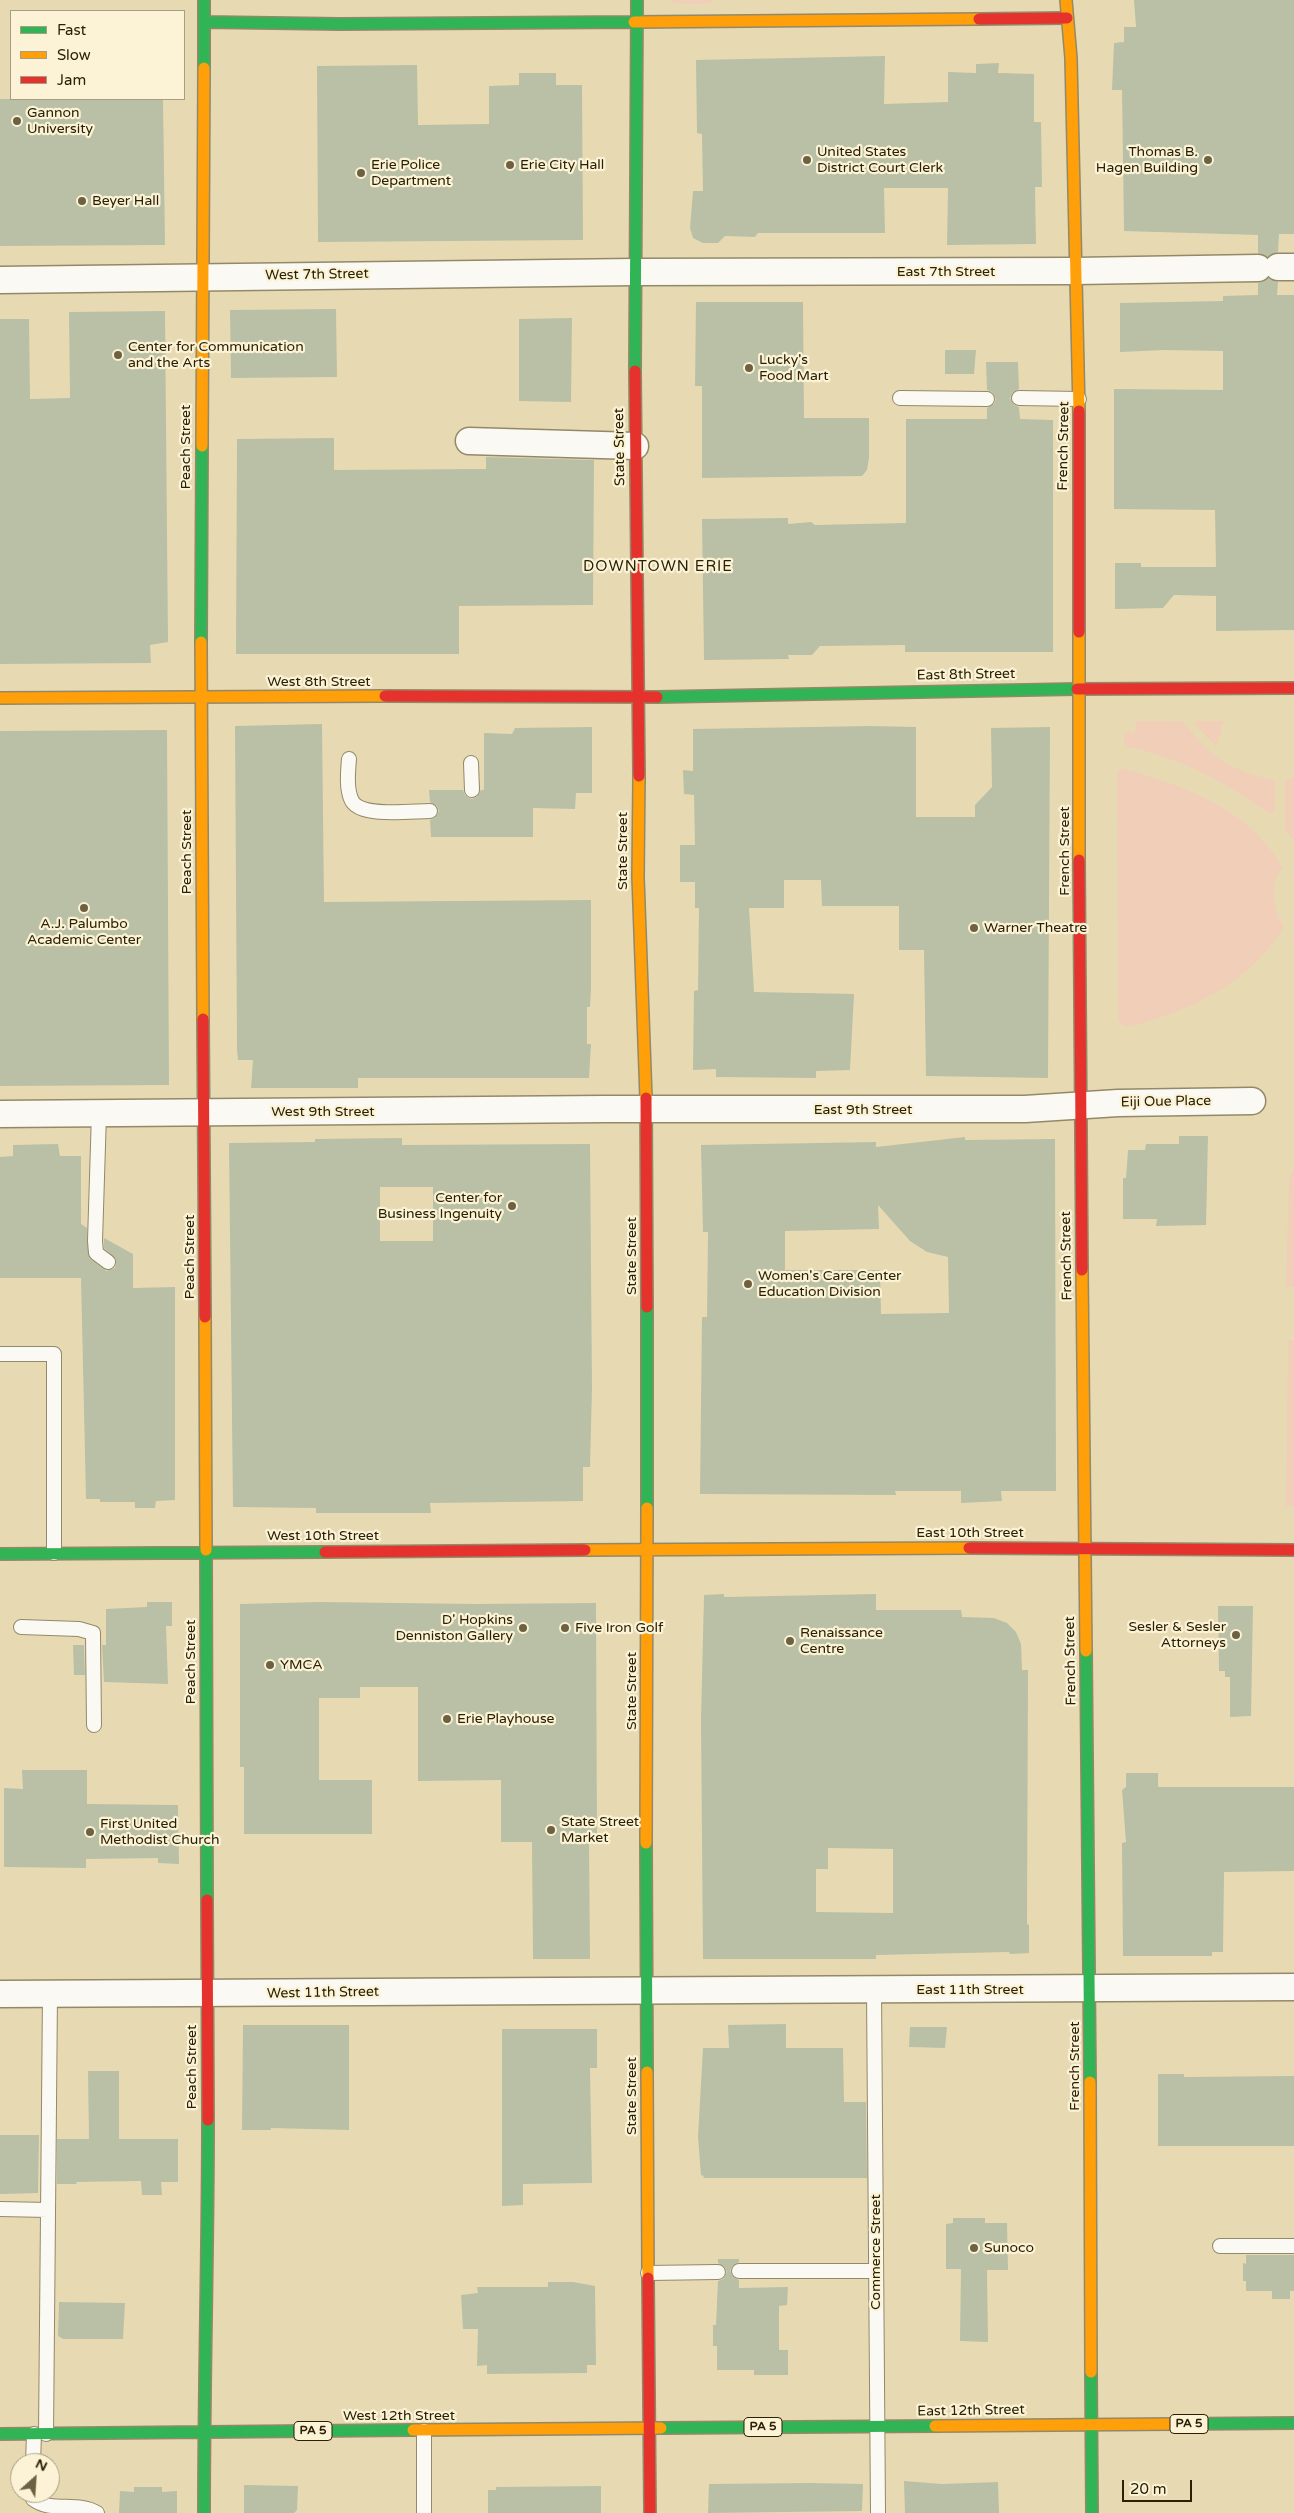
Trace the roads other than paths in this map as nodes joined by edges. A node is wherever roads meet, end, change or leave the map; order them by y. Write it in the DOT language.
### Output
graph roads {
  1 [pos="204,0"];
  2 [pos="637,0"];
  3 [pos="1066,0"];
  4 [pos="1067,18"];
  5 [pos="638,21"];
  6 [pos="204,22"];
  7 [pos="1277,268"];
  8 [pos="1076,271"];
  9 [pos="634,272"];
  10 [pos="202,278"];
  11 [pos="0,280"];
  12 [pos="900,398"];
  13 [pos="987,398"];
  14 [pos="1019,398"];
  15 [pos="1079,399"];
  16 [pos="469,441"];
  17 [pos="635,446"];
  18 [pos="1294,688"];
  19 [pos="1080,689"];
  20 [pos="638,696"];
  21 [pos="0,698"];
  22 [pos="201,698"];
  23 [pos="349,759"];
  24 [pos="471,763"];
  25 [pos="472,790"];
  26 [pos="430,811"];
  27 [pos="1252,1101"];
  28 [pos="1080,1105"];
  29 [pos="646,1110"];
  30 [pos="203,1113"];
  31 [pos="0,1114"];
  32 [pos="98,1114"];
  33 [pos="108,1262"];
  34 [pos="0,1354"];
  35 [pos="1085,1547"];
  36 [pos="647,1550"];
  37 [pos="1294,1550"];
  38 [pos="206,1552"];
  39 [pos="54,1553"];
  40 [pos="0,1554"];
  41 [pos="21,1627"];
  42 [pos="94,1725"];
  43 [pos="1294,1987"];
  44 [pos="646,1989"];
  45 [pos="1089,1989"];
  46 [pos="874,1990"];
  47 [pos="0,1994"];
  48 [pos="50,1994"];
  49 [pos="206,1994"];
  50 [pos="0,2209"];
  51 [pos="48,2210"];
  52 [pos="1220,2246"];
  53 [pos="1294,2246"];
  54 [pos="739,2271"];
  55 [pos="876,2271"];
  56 [pos="648,2272"];
  57 [pos="718,2272"];
  58 [pos="1294,2423"];
  59 [pos="1091,2425"];
  60 [pos="877,2426"];
  61 [pos="649,2429"];
  62 [pos="424,2431"];
  63 [pos="203,2432"];
  64 [pos="0,2434"];
  65 [pos="40,2434"];
  66 [pos="35,2453"];
  67 [pos="40,2503"];
  68 [pos="97,2513"];
  69 [pos="204,2513"];
  70 [pos="424,2513"];
  71 [pos="650,2513"];
  72 [pos="878,2513"];
  73 [pos="1092,2513"];
  1 -- 6 [label="main road, Peach Street"];
  2 -- 5 [label="main road, State Street"];
  3 -- 4 [label="main road, French Street"];
  4 -- 5 [label="main road"];
  4 -- 8 [label="main road, French Street"];
  5 -- 6 [label="main road"];
  5 -- 9 [label="main road, State Street"];
  6 -- 10 [label="main road, Peach Street"];
  7 -- 8 [label="street, East 7th Street"];
  8 -- 9 [label="street, East 7th Street"];
  8 -- 15 [label="main road, French Street"];
  9 -- 10 [label="street, West 7th Street"];
  9 -- 17 [label="main road, State Street"];
  10 -- 11 [label="street, West 7th Street"];
  10 -- 22 [label="main road, Peach Street"];
  12 -- 13 [label="lane"];
  14 -- 15 [label="lane"];
  15 -- 19 [label="main road, French Street"];
  16 -- 17 [label="street"];
  17 -- 20 [label="main road, State Street"];
  18 -- 19 [label="main road, East 8th Street"];
  19 -- 20 [label="main road, East 8th Street"];
  19 -- 28 [label="main road, French Street"];
  20 -- 22 [label="main road, West 8th Street"];
  20 -- 29 [label="main road, State Street"];
  21 -- 22 [label="main road, West 8th Street"];
  22 -- 30 [label="main road, Peach Street"];
  23 -- 26 [label="lane"];
  24 -- 25 [label="lane"];
  27 -- 28 [label="street, Eiji Oue Place"];
  28 -- 29 [label="street, East 9th Street"];
  28 -- 35 [label="main road, French Street"];
  29 -- 30 [label="street, West 9th Street"];
  29 -- 36 [label="main road, State Street"];
  30 -- 32 [label="street, West 9th Street"];
  30 -- 38 [label="main road, Peach Street"];
  31 -- 32 [label="street, West 9th Street"];
  32 -- 33 [label="lane"];
  34 -- 39 [label="lane"];
  35 -- 36 [label="main road, East 10th Street"];
  35 -- 37 [label="main road, East 10th Street"];
  35 -- 45 [label="main road, French Street"];
  36 -- 38 [label="main road, West 10th Street"];
  36 -- 44 [label="main road, State Street"];
  38 -- 39 [label="main road, West 10th Street"];
  38 -- 49 [label="main road, Peach Street"];
  39 -- 40 [label="main road, West 10th Street"];
  41 -- 42 [label="lane"];
  43 -- 45 [label="street, East 11th Street"];
  44 -- 46 [label="street, East 11th Street"];
  44 -- 49 [label="street, West 11th Street"];
  44 -- 56 [label="main road, State Street"];
  45 -- 46 [label="street, East 11th Street"];
  45 -- 59 [label="main road, French Street"];
  46 -- 55 [label="lane, Commerce Street"];
  47 -- 48 [label="street, West 11th Street"];
  48 -- 49 [label="street, West 11th Street"];
  48 -- 51 [label="lane"];
  49 -- 63 [label="main road, Peach Street"];
  50 -- 51 [label="lane"];
  51 -- 65 [label="lane"];
  52 -- 53 [label="lane"];
  54 -- 55 [label="lane"];
  55 -- 60 [label="lane, Commerce Street"];
  56 -- 57 [label="lane"];
  56 -- 61 [label="main road, State Street"];
  58 -- 59 [label="main road, East 12th Street / PA 5"];
  59 -- 60 [label="main road, East 12th Street / PA 5"];
  59 -- 73 [label="main road, French Street"];
  60 -- 61 [label="main road, East 12th Street / PA 5"];
  60 -- 72 [label="lane, Commerce Street"];
  61 -- 62 [label="main road, West 12th Street / PA 5"];
  61 -- 71 [label="main road, State Street"];
  62 -- 63 [label="main road, West 12th Street / PA 5"];
  62 -- 70 [label="lane"];
  63 -- 65 [label="main road, West 12th Street / PA 5"];
  63 -- 69 [label="main road, Peach Street"];
  64 -- 65 [label="main road, West 12th Street / PA 5"];
  65 -- 66 [label="lane"];
  67 -- 68 [label="lane"];
}
